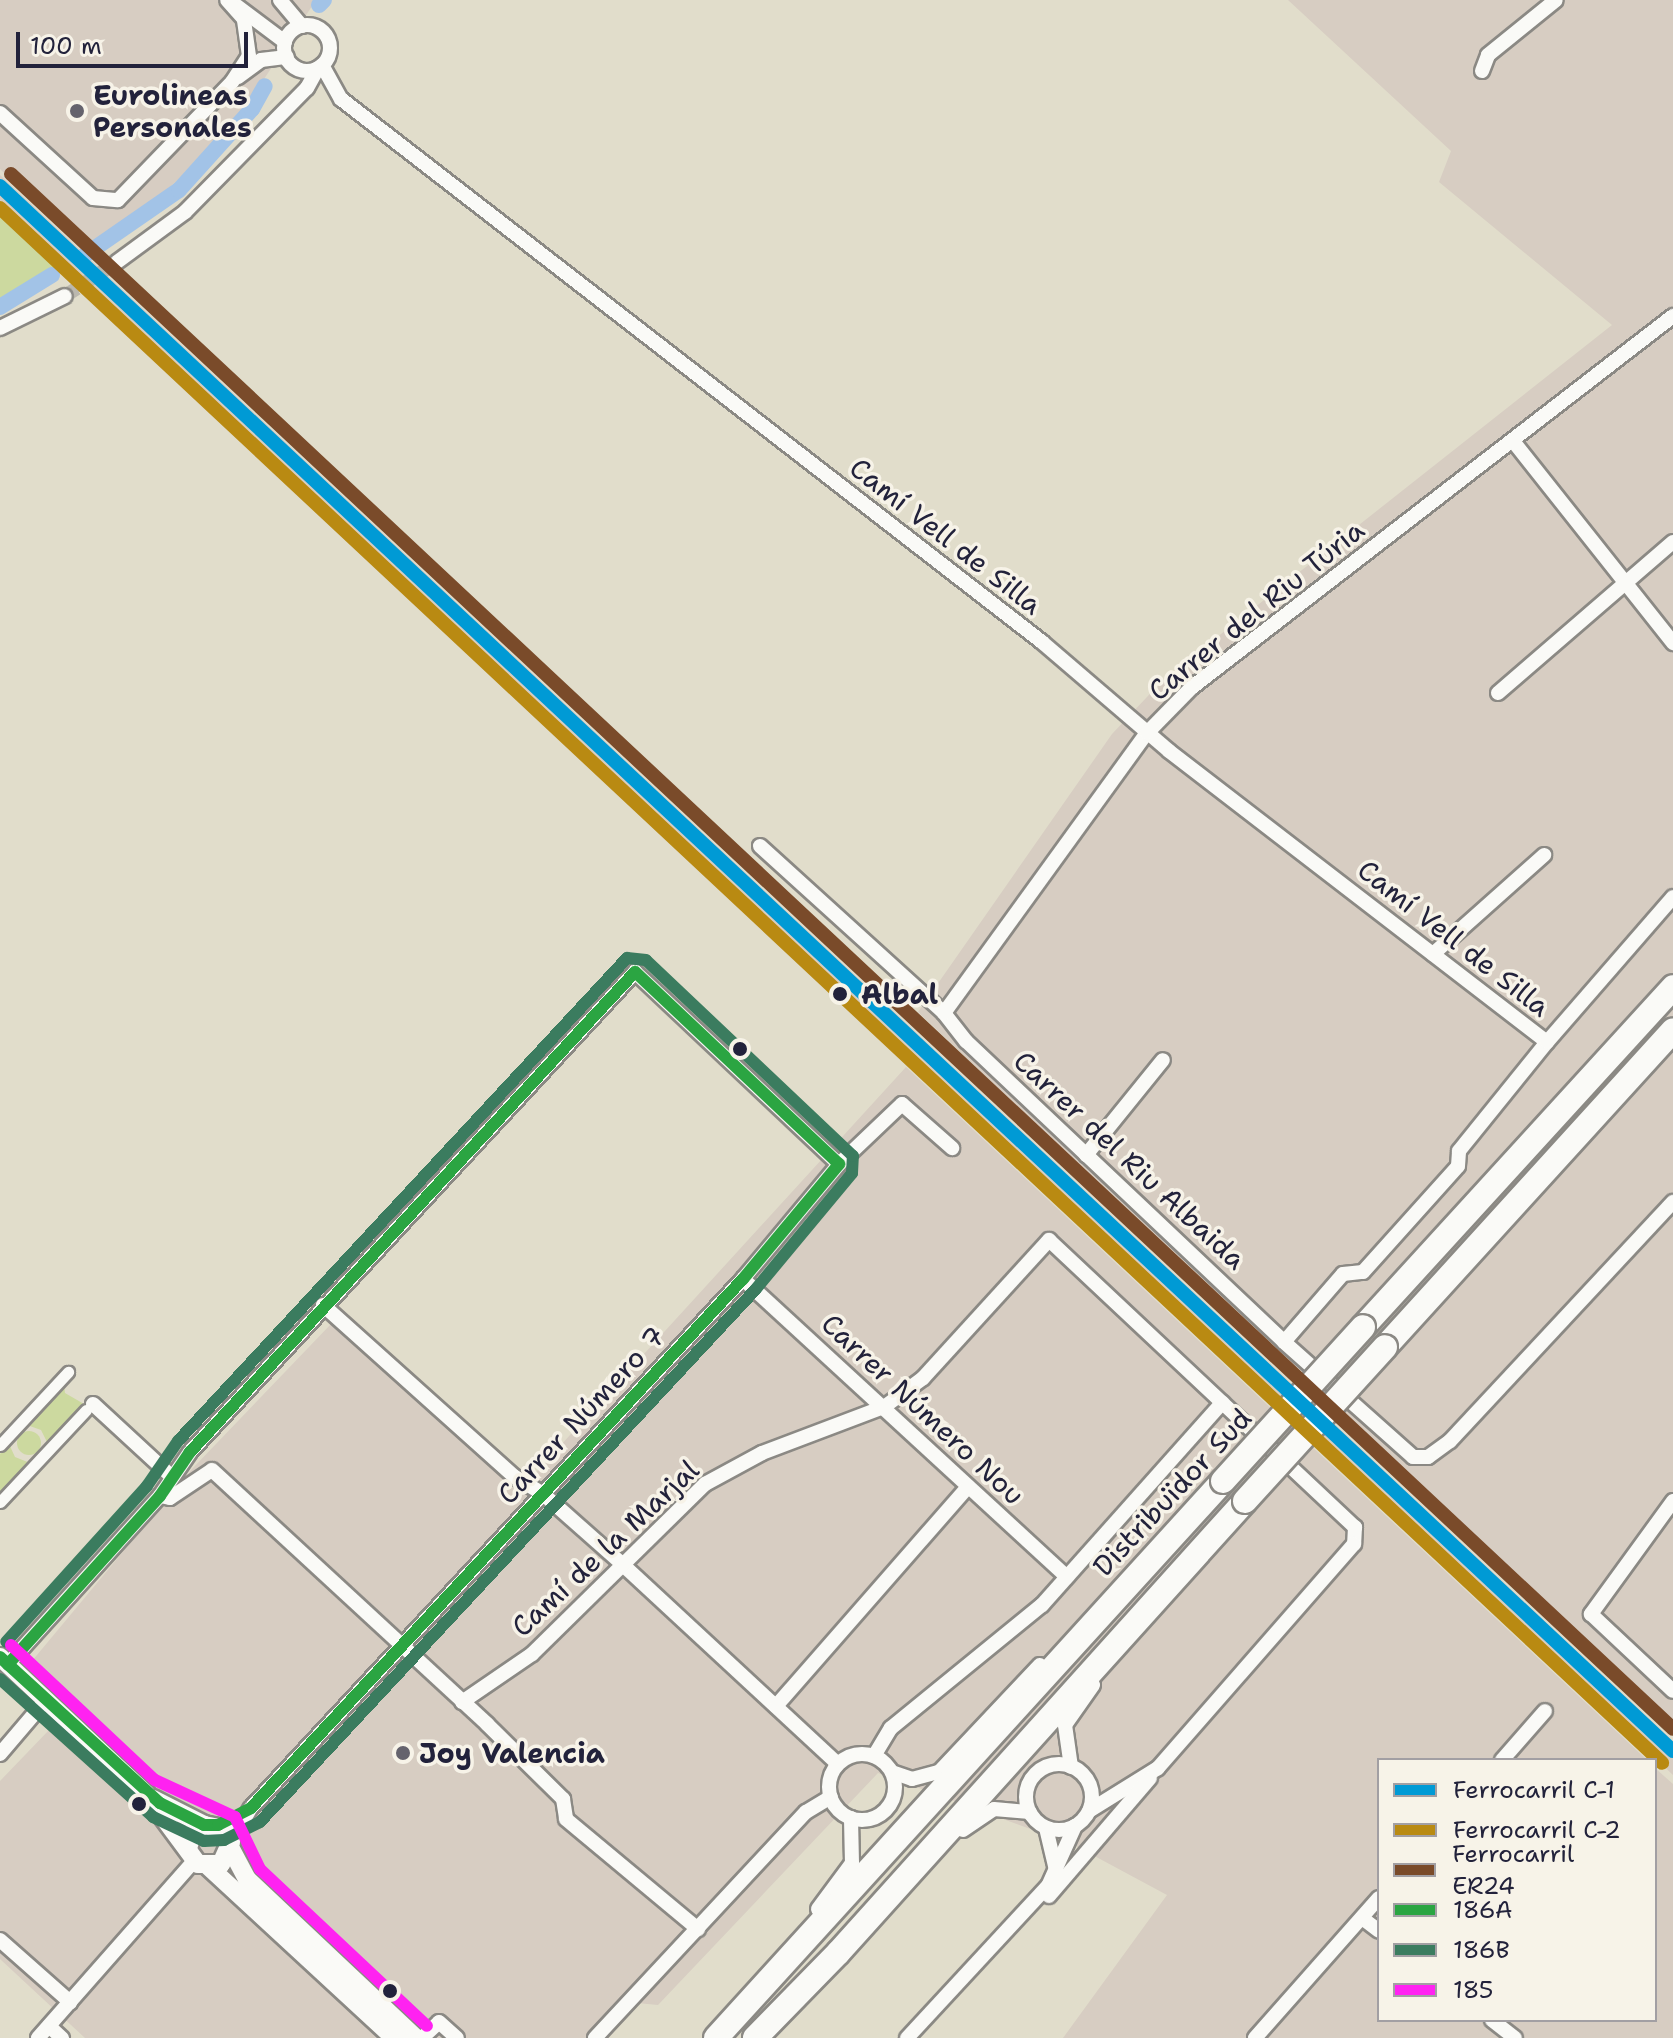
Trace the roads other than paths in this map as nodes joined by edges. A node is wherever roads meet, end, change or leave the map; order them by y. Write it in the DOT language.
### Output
graph roads {
  1 [pos="226,0"];
  2 [pos="280,0"];
  3 [pos="1556,0"];
  4 [pos="302,26"];
  5 [pos="287,54"];
  6 [pos="320,66"];
  7 [pos="1482,71"];
  8 [pos="232,82"];
  9 [pos="288,108"];
  10 [pos="0,113"];
  11 [pos="117,262"];
  12 [pos="65,296"];
  13 [pos="1673,316"];
  14 [pos="0,328"];
  15 [pos="1513,441"];
  16 [pos="1673,542"];
  17 [pos="1625,583"];
  18 [pos="1673,643"];
  19 [pos="1498,693"];
  20 [pos="1147,733"];
  21 [pos="760,846"];
  22 [pos="1544,855"];
  23 [pos="1673,897"];
  24 [pos="1433,954"];
  25 [pos="1673,987"];
  26 [pos="944,1013"];
  27 [pos="1673,1031"];
  28 [pos="1547,1042"];
  29 [pos="1163,1060"];
  30 [pos="952,1148"];
  31 [pos="1086,1155"];
  32 [pos="839,1164"];
  33 [pos="1673,1202"];
  34 [pos="743,1279"];
  35 [pos="323,1305"];
  36 [pos="1284,1342"];
  37 [pos="68,1372"];
  38 [pos="1222,1403"];
  39 [pos="90,1407"];
  40 [pos="884,1407"];
  41 [pos="0,1445"];
  42 [pos="171,1476"];
  43 [pos="968,1487"];
  44 [pos="543,1494"];
  45 [pos="160,1496"];
  46 [pos="1673,1501"];
  47 [pos="0,1502"];
  48 [pos="622,1564"];
  49 [pos="1067,1577"];
  50 [pos="1107,1608"];
  51 [pos="1146,1609"];
  52 [pos="403,1646"];
  53 [pos="4,1660"];
  54 [pos="1673,1691"];
  55 [pos="46,1700"];
  56 [pos="462,1702"];
  57 [pos="776,1706"];
  58 [pos="1545,1711"];
  59 [pos="0,1754"];
  60 [pos="874,1756"];
  61 [pos="1504,1758"];
  62 [pos="838,1764"];
  63 [pos="1071,1767"];
  64 [pos="1158,1768"];
  65 [pos="892,1772"];
  66 [pos="1089,1784"];
  67 [pos="1127,1786"];
  68 [pos="146,1794"];
  69 [pos="831,1797"];
  70 [pos="251,1808"];
  71 [pos="1089,1811"];
  72 [pos="1030,1812"];
  73 [pos="851,1818"];
  74 [pos="211,1825"];
  75 [pos="1075,1826"];
  76 [pos="1046,1828"];
  77 [pos="231,1846"];
  78 [pos="197,1859"];
  79 [pos="1056,1870"];
  80 [pos="1377,1900"];
  81 [pos="1025,1911"];
  82 [pos="1362,1918"];
  83 [pos="698,1929"];
  84 [pos="1377,1929"];
  85 [pos="0,1940"];
  86 [pos="798,1948"];
  87 [pos="838,1953"];
  88 [pos="70,2002"];
  89 [pos="1495,2022"];
  90 [pos="49,2026"];
  91 [pos="717,2036"];
  92 [pos="38,2038"];
  93 [pos="62,2038"];
  94 [pos="394,2038"];
  95 [pos="416,2038"];
  96 [pos="422,2038"];
  97 [pos="457,2038"];
  98 [pos="595,2038"];
  99 [pos="755,2038"];
  100 [pos="907,2038"];
  101 [pos="1255,2038"];
  102 [pos="1515,2038"];
  1 -- 5 [label="street"];
  1 -- 8 [label="street"];
  2 -- 4 [label="street"];
  3 -- 7 [label="street"];
  4 -- 5 [label="street"];
  4 -- 6 [label="street"];
  5 -- 6 [label="street"];
  5 -- 8 [label="street"];
  5 -- 9 [label="street"];
  6 -- 9 [label="street"];
  6 -- 20 [label="street, Camí Vell de Silla"];
  8 -- 10 [label="street"];
  9 -- 11 [label="street"];
  12 -- 14 [label="street"];
  13 -- 15 [label="street, Carrer del Riu Túria"];
  15 -- 17 [label="street"];
  15 -- 20 [label="street, Carrer del Riu Túria"];
  16 -- 17 [label="street"];
  17 -- 18 [label="street"];
  17 -- 19 [label="street"];
  20 -- 24 [label="street, Camí Vell de Silla"];
  20 -- 26 [label="street, Carrer del Riu Túria"];
  21 -- 26 [label="street, Carrer del Riu Albaida"];
  22 -- 24 [label="street"];
  23 -- 28 [label="street"];
  24 -- 28 [label="street, Camí Vell de Silla"];
  25 -- 50 [label="highway, Distribuïdor Sud, bridge"];
  26 -- 31 [label="street, Carrer del Riu Albaida"];
  27 -- 51 [label="highway, Distribuïdor Sud, bridge"];
  28 -- 36 [label="street"];
  29 -- 31 [label="street"];
  30 -- 32 [label="street, Carrer Número 7"];
  31 -- 36 [label="street, Carrer del Riu Albaida"];
  32 -- 34 [label="street, Carrer Número 7"];
  32 -- 35 [label="street"];
  33 -- 36 [label="street, Carrer del Riu Albaida"];
  34 -- 40 [label="street, Carrer Número Nou"];
  34 -- 44 [label="street, Carrer Número 7"];
  35 -- 42 [label="street"];
  35 -- 44 [label="street"];
  37 -- 41 [label="street"];
  38 -- 40 [label="street, Camí de la Marjal"];
  38 -- 49 [label="street"];
  38 -- 64 [label="street"];
  39 -- 42 [label="street"];
  39 -- 47 [label="street"];
  40 -- 43 [label="street, Carrer Número Nou"];
  40 -- 48 [label="street, Camí de la Marjal"];
  42 -- 45 [label="street"];
  43 -- 49 [label="street, Carrer Número Nou"];
  43 -- 57 [label="street"];
  44 -- 48 [label="street"];
  44 -- 52 [label="street, Carrer Número 7"];
  45 -- 52 [label="street"];
  45 -- 53 [label="street"];
  46 -- 54 [label="street"];
  48 -- 56 [label="street, Camí de la Marjal"];
  48 -- 57 [label="street"];
  49 -- 60 [label="street"];
  50 -- 65 [label="street"];
  50 -- 86 [label="highway, Distribuïdor Sud"];
  51 -- 63 [label="street"];
  51 -- 87 [label="highway, Distribuïdor Sud"];
  52 -- 56 [label="street"];
  52 -- 70 [label="street, Carrer Número 7"];
  53 -- 55 [label="street"];
  55 -- 59 [label="street"];
  55 -- 68 [label="street"];
  56 -- 83 [label="street"];
  57 -- 62 [label="street"];
  58 -- 61 [label="street"];
  60 -- 62 [label="street"];
  60 -- 65 [label="street"];
  62 -- 69 [label="street"];
  63 -- 66 [label="street"];
  63 -- 72 [label="street"];
  64 -- 67 [label="street"];
  64 -- 81 [label="street"];
  65 -- 73 [label="street"];
  66 -- 67 [label="street"];
  66 -- 71 [label="street"];
  67 -- 71 [label="street"];
  68 -- 74 [label="street"];
  68 -- 78 [label="street"];
  69 -- 73 [label="street"];
  69 -- 83 [label="street"];
  70 -- 74 [label="street, Carrer Número 7"];
  70 -- 77 [label="street, Carrer Número 7"];
  71 -- 75 [label="street"];
  72 -- 76 [label="street"];
  72 -- 87 [label="street"];
  73 -- 86 [label="street"];
  74 -- 77 [label="street"];
  74 -- 78 [label="street"];
  75 -- 76 [label="street"];
  75 -- 79 [label="street"];
  76 -- 79 [label="street"];
  77 -- 78 [label="street"];
  77 -- 95 [label="street"];
  78 -- 88 [label="street"];
  78 -- 94 [label="street"];
  79 -- 81 [label="street"];
  80 -- 82 [label="street"];
  81 -- 100 [label="street"];
  82 -- 84 [label="street"];
  82 -- 101 [label="street"];
  83 -- 98 [label="street"];
  85 -- 88 [label="street"];
  86 -- 91 [label="highway, Distribuïdor Sud"];
  87 -- 99 [label="highway, Distribuïdor Sud"];
  88 -- 90 [label="street"];
  89 -- 102 [label="street"];
  90 -- 92 [label="street"];
  90 -- 93 [label="street"];
  96 -- 97 [label="street"];
}
